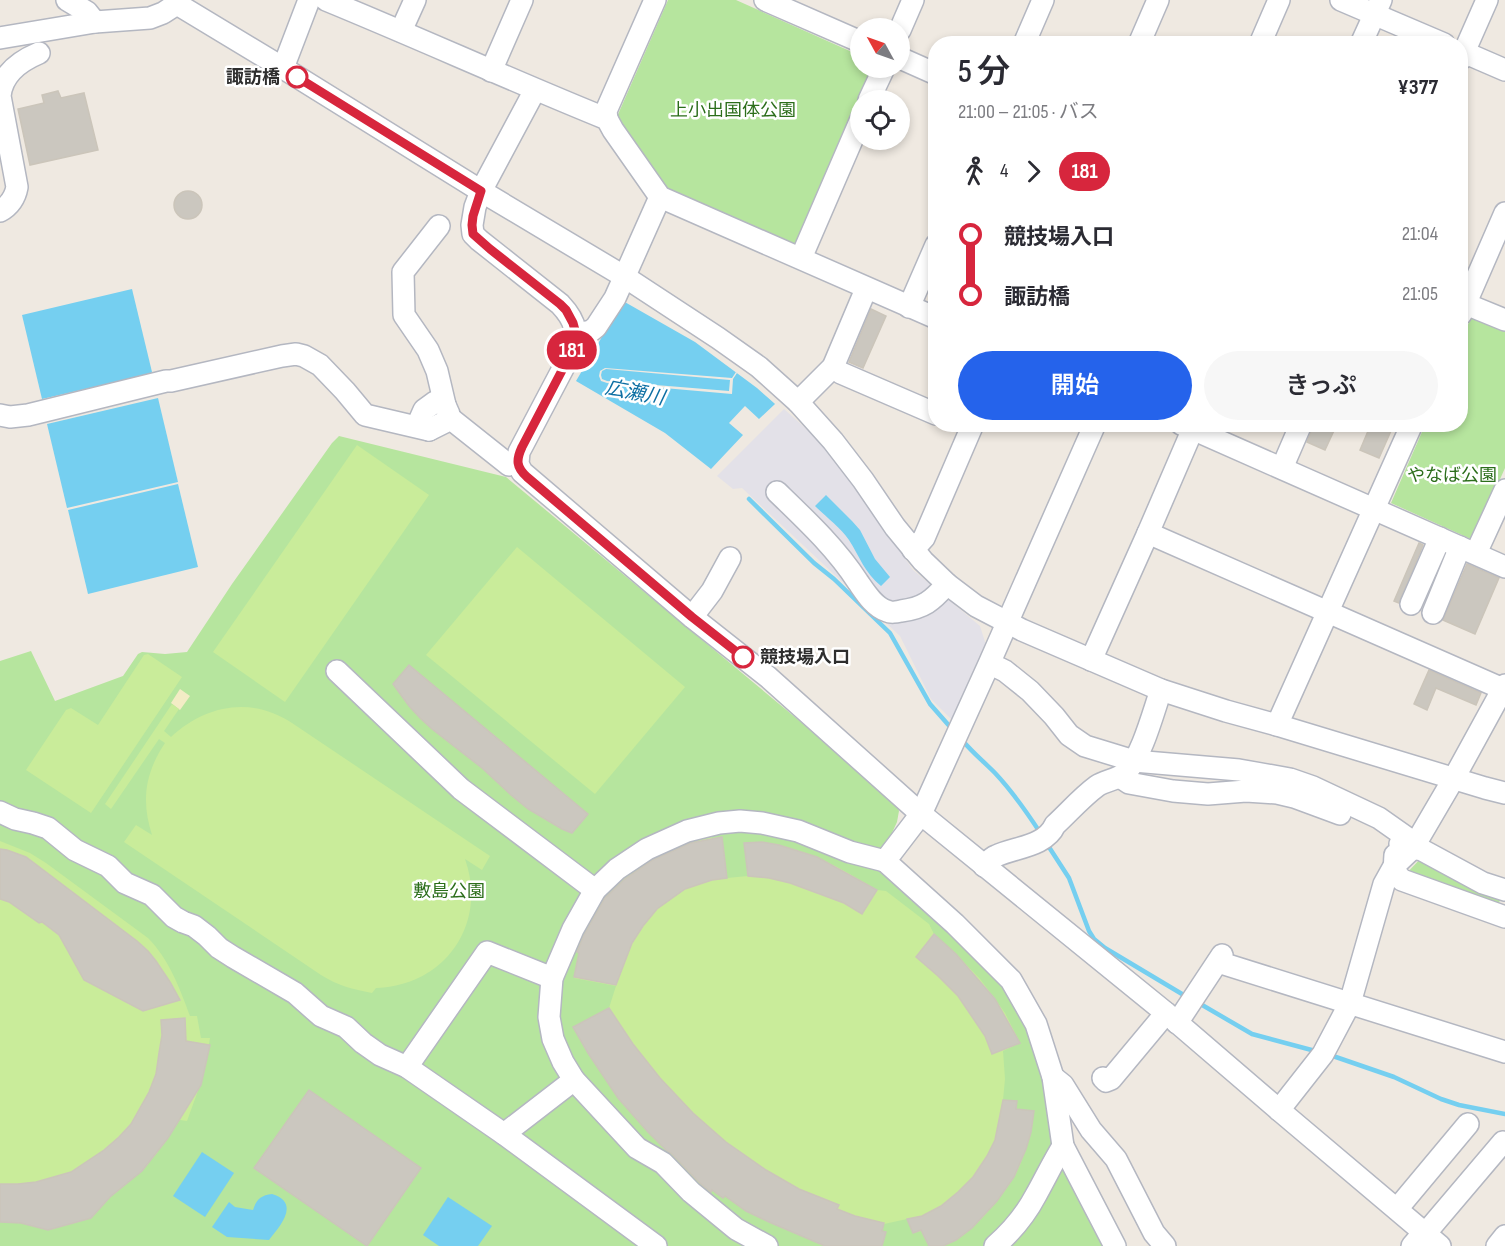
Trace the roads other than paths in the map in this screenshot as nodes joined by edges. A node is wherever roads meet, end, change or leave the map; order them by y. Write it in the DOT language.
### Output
graph roads {
  1 [pos="67,0"];
  2 [pos="309,0"];
  3 [pos="326,0"];
  4 [pos="415,0"];
  5 [pos="522,0"];
  6 [pos="655,0"];
  7 [pos="765,0"];
  8 [pos="913,0"];
  9 [pos="1043,0"];
  10 [pos="1158,0"];
  11 [pos="1279,0"];
  12 [pos="1341,0"];
  13 [pos="1487,0"];
  14 [pos="174,1"];
  15 [pos="787,4"];
  16 [pos="1378,7"];
  17 [pos="905,18"];
  18 [pos="95,22"];
  19 [pos="35,31"];
  20 [pos="401,31"];
  21 [pos="850,36"];
  22 [pos="1027,36"];
  23 [pos="1142,36"];
  24 [pos="1263,36"];
  25 [pos="1365,36"];
  26 [pos="1430,36"];
  27 [pos="0,38"];
  28 [pos="1468,41"];
  29 [pos="1468,56"];
  30 [pos="910,62"];
  31 [pos="283,68"];
  32 [pos="928,70"];
  33 [pos="1505,70"];
  34 [pos="491,71"];
  35 [pos="536,90"];
  36 [pos="607,119"];
  37 [pos="850,144"];
  38 [pos="481,191"];
  39 [pos="660,197"];
  40 [pos="0,211"];
  41 [pos="1505,213"];
  42 [pos="439,226"];
  43 [pos="801,258"];
  44 [pos="928,263"];
  45 [pos="625,278"];
  46 [pos="866,289"];
  47 [pos="1468,295"];
  48 [pos="909,307"];
  49 [pos="1468,308"];
  50 [pos="928,315"];
  51 [pos="1505,320"];
  52 [pos="576,334"];
  53 [pos="833,367"];
  54 [pos="798,402"];
  55 [pos="928,411"];
  56 [pos="448,412"];
  57 [pos="0,415"];
  58 [pos="966,432"];
  59 [pos="1091,432"];
  60 [pos="1188,432"];
  61 [pos="1203,432"];
  62 [pos="1298,432"];
  63 [pos="1408,432"];
  64 [pos="509,465"];
  65 [pos="1282,468"];
  66 [pos="1505,490"];
  67 [pos="777,492"];
  68 [pos="1374,508"];
  69 [pos="1148,533"];
  70 [pos="1440,538"];
  71 [pos="913,550"];
  72 [pos="1468,550"];
  73 [pos="730,558"];
  74 [pos="1505,567"];
  75 [pos="947,584"];
  76 [pos="1411,604"];
  77 [pos="1328,611"];
  78 [pos="1433,613"];
  79 [pos="692,617"];
  80 [pos="1007,623"];
  81 [pos="1091,660"];
  82 [pos="999,668"];
  83 [pos="337,671"];
  84 [pos="1504,687"];
  85 [pos="1161,690"];
  86 [pos="1277,725"];
  87 [pos="1127,769"];
  88 [pos="1454,778"];
  89 [pos="1505,793"];
  90 [pos="0,812"];
  91 [pos="921,814"];
  92 [pos="1403,843"];
  93 [pos="885,861"];
  94 [pos="984,866"];
  95 [pos="1394,866"];
  96 [pos="595,890"];
  97 [pos="1505,890"];
  98 [pos="1505,917"];
  99 [pos="552,978"];
  100 [pos="1350,1003"];
  101 [pos="1172,1018"];
  102 [pos="1505,1052"];
  103 [pos="407,1067"];
  104 [pos="1053,1077"];
  105 [pos="1103,1078"];
  106 [pos="574,1080"];
  107 [pos="1279,1110"];
  108 [pos="1468,1124"];
  109 [pos="504,1134"];
  110 [pos="1503,1142"];
  111 [pos="1063,1146"];
  112 [pos="1396,1209"];
  113 [pos="1505,1236"];
  114 [pos="1418,1239"];
  115 [pos="656,1246"];
  116 [pos="767,1246"];
  117 [pos="995,1246"];
  118 [pos="1115,1246"];
  119 [pos="1165,1246"];
  120 [pos="1440,1246"];
  121 [pos="1497,1246"];
  1 -- 18 [label="street"];
  2 -- 31 [label="street"];
  3 -- 20 [label="street"];
  4 -- 20 [label="street"];
  5 -- 34 [label="street"];
  6 -- 36 [label="street"];
  7 -- 15 [label="street"];
  8 -- 17 [label="street"];
  9 -- 22 [label="street"];
  10 -- 23 [label="street"];
  11 -- 24 [label="street"];
  12 -- 16 [label="street"];
  13 -- 28 [label="street"];
  14 -- 18 [label="street"];
  14 -- 31 [label="street"];
  15 -- 21 [label="street"];
  16 -- 25 [label="street"];
  16 -- 26 [label="street"];
  18 -- 19 [label="street"];
  19 -- 27 [label="street"];
  19 -- 40 [label="street"];
  20 -- 34 [label="street"];
  29 -- 33 [label="street"];
  30 -- 32 [label="street"];
  31 -- 38 [label="street"];
  34 -- 35 [label="street"];
  35 -- 36 [label="street"];
  35 -- 38 [label="street"];
  36 -- 39 [label="street"];
  37 -- 43 [label="street"];
  38 -- 45 [label="street"];
  38 -- 52 [label="street"];
  39 -- 43 [label="street"];
  39 -- 45 [label="street"];
  41 -- 47 [label="street"];
  42 -- 56 [label="street"];
  43 -- 46 [label="street"];
  44 -- 48 [label="street"];
  45 -- 52 [label="street"];
  45 -- 54 [label="street"];
  46 -- 48 [label="street"];
  46 -- 53 [label="street"];
  48 -- 50 [label="street"];
  49 -- 51 [label="street"];
  52 -- 79 [label="street"];
  53 -- 54 [label="street"];
  53 -- 55 [label="street"];
  54 -- 71 [label="street"];
  56 -- 57 [label="street"];
  56 -- 64 [label="street"];
  58 -- 71 [label="street"];
  59 -- 80 [label="street"];
  60 -- 69 [label="street"];
  61 -- 65 [label="street"];
  62 -- 65 [label="street"];
  63 -- 68 [label="street"];
  65 -- 68 [label="street"];
  66 -- 72 [label="street"];
  67 -- 75 [label="street"];
  68 -- 70 [label="street"];
  68 -- 77 [label="street"];
  69 -- 77 [label="street"];
  69 -- 81 [label="street"];
  70 -- 72 [label="street"];
  70 -- 76 [label="street"];
  71 -- 75 [label="street"];
  72 -- 74 [label="street"];
  72 -- 78 [label="street"];
  73 -- 79 [label="street"];
  75 -- 80 [label="street"];
  77 -- 84 [label="street"];
  77 -- 86 [label="street"];
  79 -- 91 [label="street"];
  80 -- 81 [label="street"];
  80 -- 91 [label="street"];
  81 -- 85 [label="street"];
  82 -- 87 [label="street"];
  83 -- 96 [label="street"];
  84 -- 88 [label="street"];
  85 -- 86 [label="street"];
  85 -- 87 [label="street"];
  86 -- 88 [label="street"];
  87 -- 92 [label="street"];
  87 -- 94 [label="street"];
  88 -- 89 [label="street"];
  88 -- 92 [label="street"];
  90 -- 103 [label="street"];
  91 -- 93 [label="street"];
  91 -- 94 [label="street"];
  92 -- 95 [label="street"];
  92 -- 97 [label="street"];
  93 -- 96 [label="street"];
  93 -- 104 [label="street"];
  94 -- 101 [label="street"];
  95 -- 98 [label="street"];
  95 -- 100 [label="street"];
  96 -- 99 [label="street"];
  99 -- 103 [label="street"];
  99 -- 106 [label="street"];
  100 -- 101 [label="street"];
  100 -- 102 [label="street"];
  100 -- 107 [label="street"];
  101 -- 105 [label="street"];
  101 -- 107 [label="street"];
  103 -- 109 [label="street"];
  104 -- 111 [label="street"];
  104 -- 119 [label="street"];
  106 -- 109 [label="street"];
  106 -- 116 [label="street"];
  107 -- 112 [label="street"];
  108 -- 112 [label="street"];
  109 -- 115 [label="street"];
  110 -- 114 [label="street"];
  111 -- 117 [label="street"];
  111 -- 118 [label="street"];
  112 -- 114 [label="street"];
  113 -- 121 [label="street"];
  114 -- 120 [label="street"];
}
